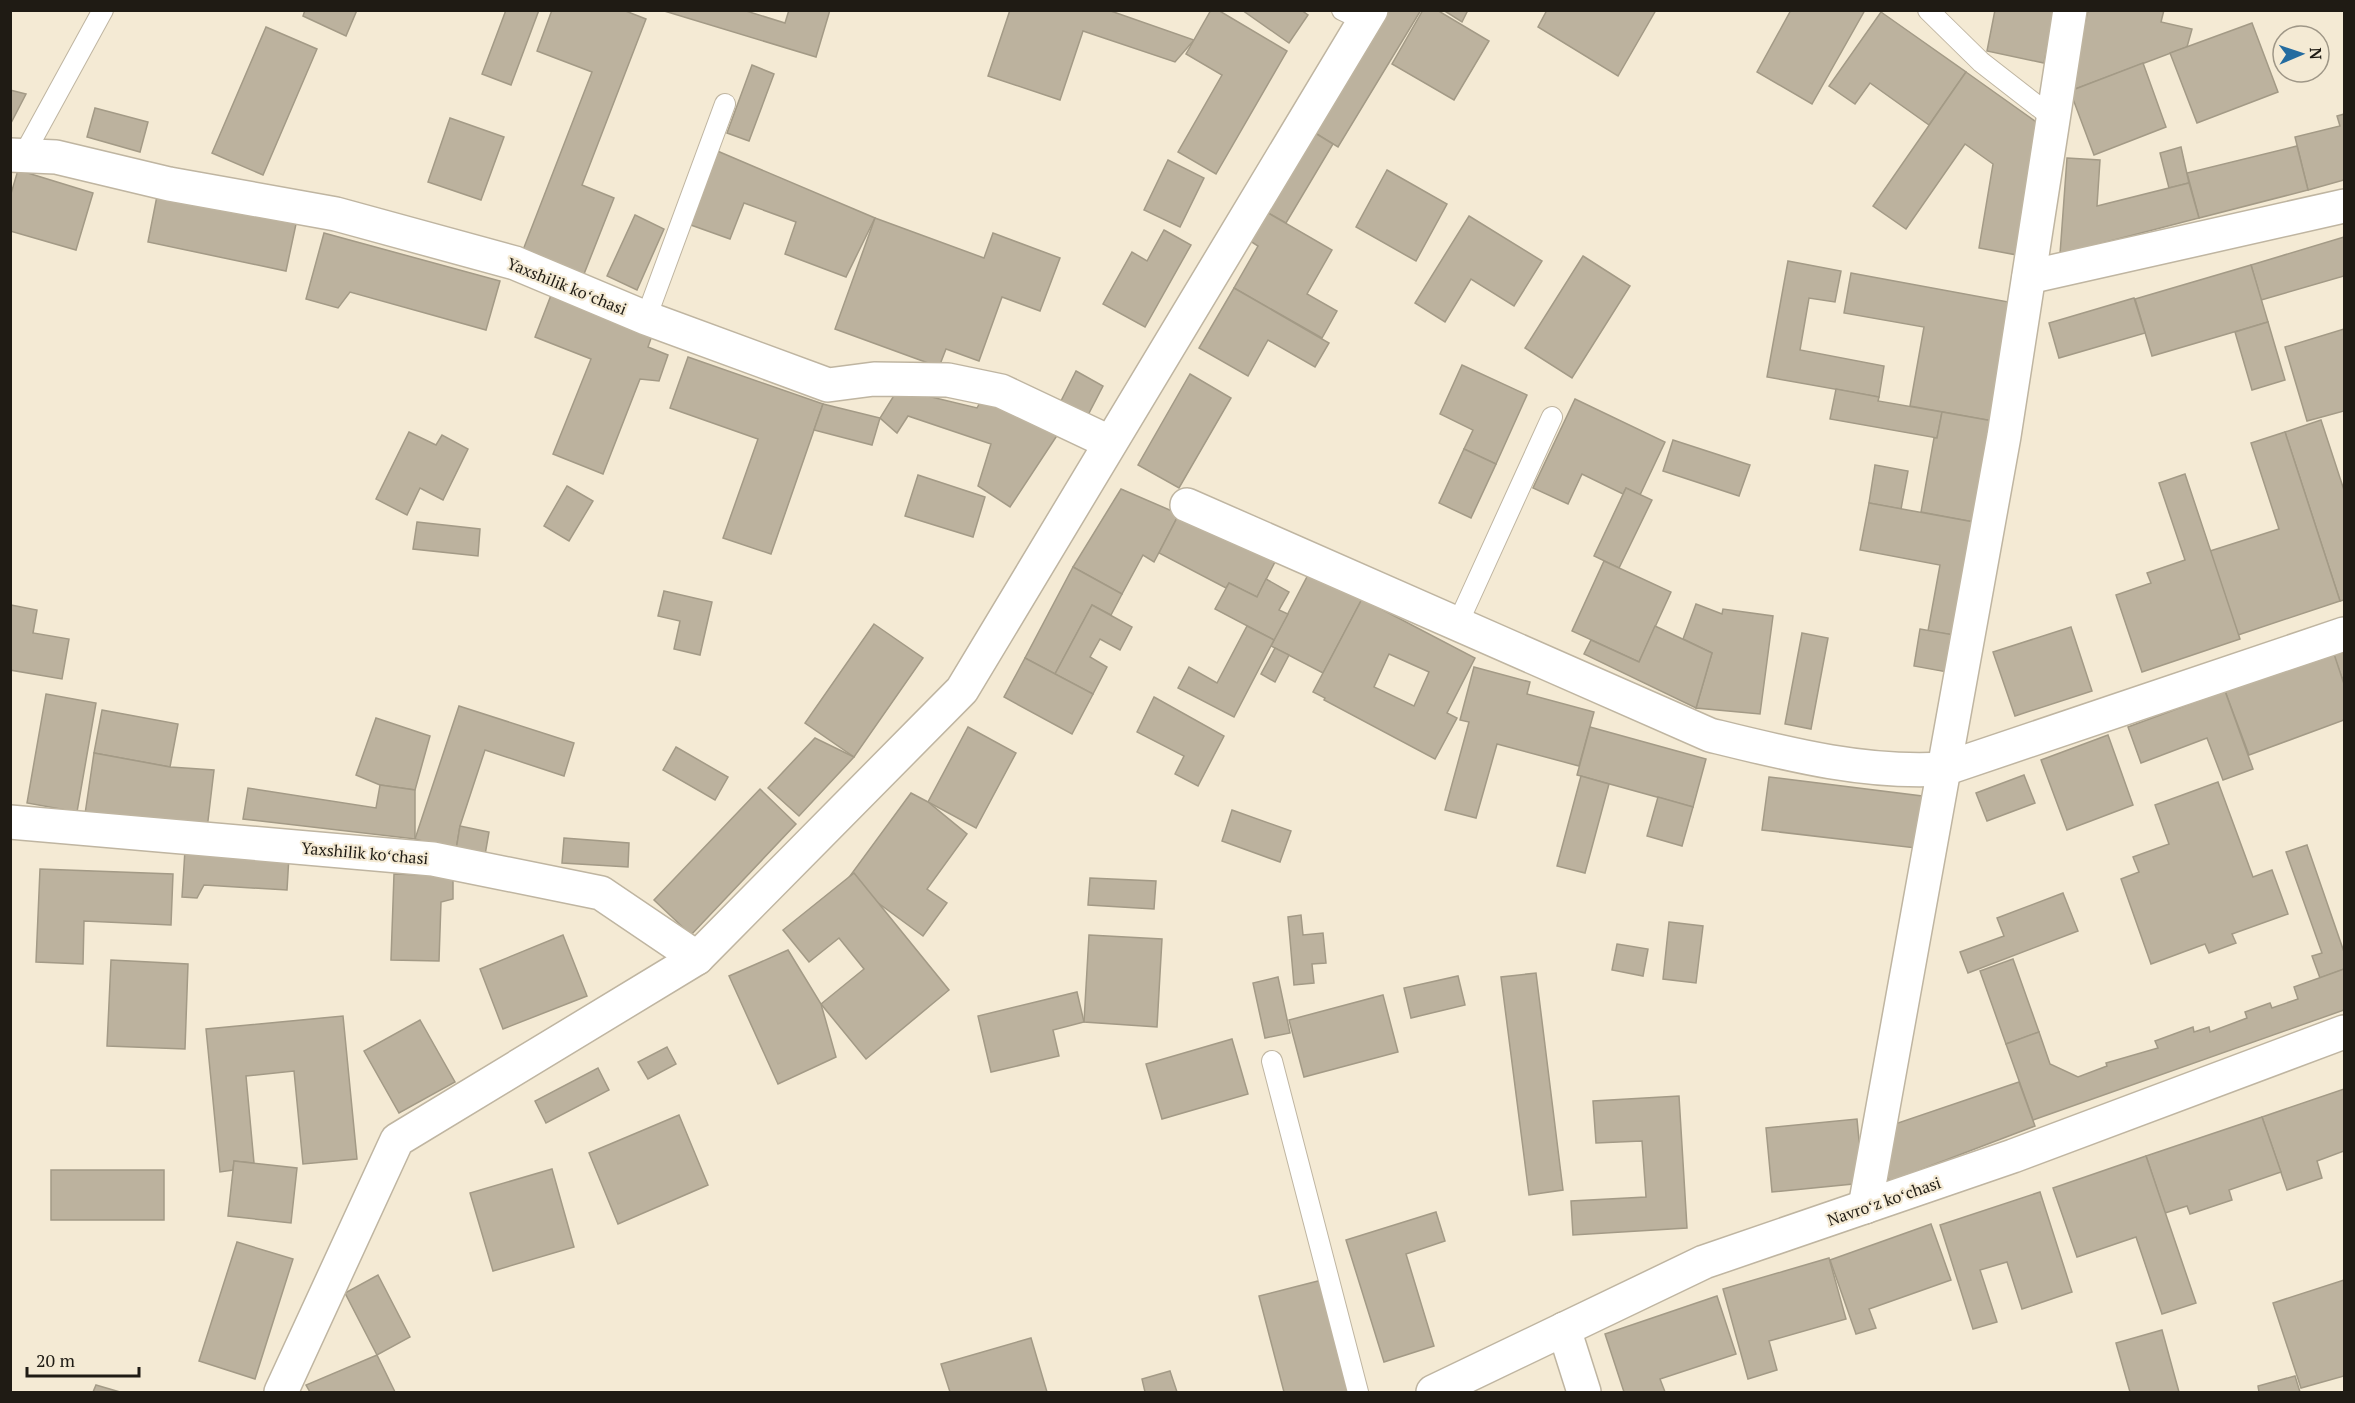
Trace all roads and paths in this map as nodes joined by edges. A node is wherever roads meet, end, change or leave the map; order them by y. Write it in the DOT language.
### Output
graph roads {
  1 [pos="103,10"];
  2 [pos="1928,10"];
  3 [pos="2070,10"];
  4 [pos="1359,14"];
  5 [pos="725,104"];
  6 [pos="2053,118"];
  7 [pos="17,156"];
  8 [pos="2344,206"];
  9 [pos="2029,277"];
  10 [pos="646,318"];
  11 [pos="1552,417"];
  12 [pos="1109,442"];
  13 [pos="1187,505"];
  14 [pos="1458,623"];
  15 [pos="2344,634"];
  16 [pos="1944,769"];
  17 [pos="10,822"];
  18 [pos="697,958"];
  19 [pos="2344,1032"];
  20 [pos="1272,1061"];
  21 [pos="1865,1207"];
  22 [pos="1564,1329"];
  23 [pos="281,1392"];
  24 [pos="1358,1392"];
  25 [pos="1433,1392"];
  26 [pos="1584,1392"];
  1 -- 7 [label="lane"];
  2 -- 6 [label="lane"];
  3 -- 6 [label="street"];
  4 -- 12 [label="street"];
  5 -- 10 [label="lane"];
  6 -- 9 [label="street"];
  7 -- 10 [label="street, Yaxshilik koʻchasi"];
  8 -- 9 [label="street"];
  9 -- 16 [label="street"];
  10 -- 12 [label="street, Yaxshilik koʻchasi"];
  11 -- 14 [label="lane"];
  12 -- 18 [label="street"];
  13 -- 14 [label="street"];
  14 -- 16 [label="street"];
  15 -- 16 [label="street"];
  16 -- 21 [label="street"];
  17 -- 18 [label="street, Yaxshilik koʻchasi"];
  18 -- 23 [label="street"];
  19 -- 21 [label="street, Navroʻz koʻchasi"];
  20 -- 24 [label="lane"];
  21 -- 22 [label="street, Navroʻz koʻchasi"];
  22 -- 25 [label="street, Navroʻz koʻchasi"];
  22 -- 26 [label="street"];
}
